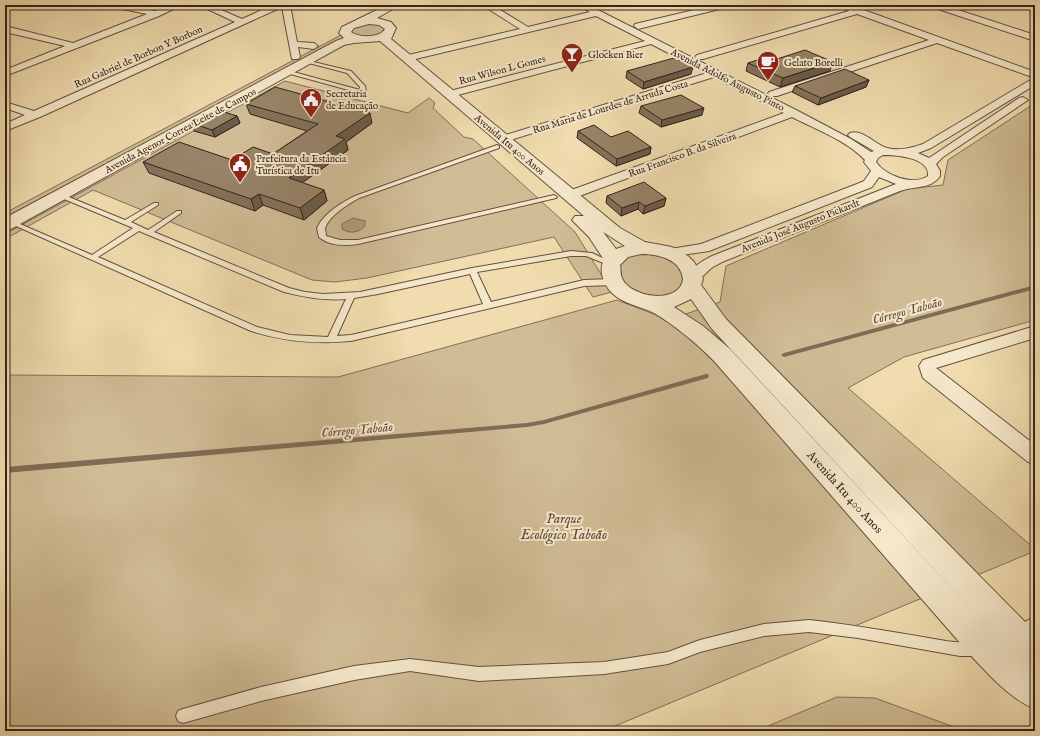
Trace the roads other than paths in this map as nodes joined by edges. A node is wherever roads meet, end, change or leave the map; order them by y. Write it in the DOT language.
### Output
graph roads {
  1 [pos="116,5"];
  2 [pos="178,5"];
  3 [pos="203,5"];
  4 [pos="280,5"];
  5 [pos="286,5"];
  6 [pos="395,5"];
  7 [pos="486,5"];
  8 [pos="582,5"];
  9 [pos="725,5"];
  10 [pos="840,5"];
  11 [pos="935,5"];
  12 [pos="1028,5"];
  13 [pos="1035,7"];
  14 [pos="406,9"];
  15 [pos="597,9"];
  16 [pos="858,11"];
  17 [pos="156,14"];
  18 [pos="242,22"];
  19 [pos="362,22"];
  20 [pos="638,26"];
  21 [pos="5,29"];
  22 [pos="387,29"];
  23 [pos="526,29"];
  24 [pos="344,31"];
  25 [pos="1035,38"];
  26 [pos="361,39"];
  27 [pos="937,40"];
  28 [pos="653,41"];
  29 [pos="75,46"];
  30 [pos="298,54"];
  31 [pos="700,57"];
  32 [pos="407,58"];
  33 [pos="286,72"];
  34 [pos="5,73"];
  35 [pos="716,73"];
  36 [pos="1035,75"];
  37 [pos="1035,81"];
  38 [pos="1035,93"];
  39 [pos="450,94"];
  40 [pos="773,94"];
  41 [pos="5,105"];
  42 [pos="794,113"];
  43 [pos="36,115"];
  44 [pos="5,128"];
  45 [pos="500,143"];
  46 [pos="886,152"];
  47 [pos="906,154"];
  48 [pos="871,159"];
  49 [pos="929,164"];
  50 [pos="83,167"];
  51 [pos="877,171"];
  52 [pos="912,183"];
  53 [pos="59,195"];
  54 [pos="570,195"];
  55 [pos="554,197"];
  56 [pos="156,204"];
  57 [pos="179,212"];
  58 [pos="8,223"];
  59 [pos="125,223"];
  60 [pos="138,228"];
  61 [pos="148,233"];
  62 [pos="641,248"];
  63 [pos="669,253"];
  64 [pos="92,258"];
  65 [pos="612,269"];
  66 [pos="472,270"];
  67 [pos="692,281"];
  68 [pos="351,296"];
  69 [pos="648,302"];
  70 [pos="488,305"];
  71 [pos="1035,332"];
  72 [pos="331,340"];
  73 [pos="1035,456"];
  74 [pos="1028,634"];
  75 [pos="986,649"];
  76 [pos="1035,671"];
  77 [pos="1035,693"];
  78 [pos="183,716"];
  1 -- 17 [label="street"];
  2 -- 17 [label="street"];
  3 -- 18 [label="street"];
  4 -- 18 [label="street, Rua Gabriel de Borbon Y Borbon"];
  5 -- 30 [label="street"];
  6 -- 19 [label="street"];
  7 -- 23 [label="street"];
  8 -- 15 [label="street, Avenida Adolfo Augusto Pinto"];
  9 -- 20 [label="street"];
  10 -- 16 [label="street"];
  11 -- 25 [label="street"];
  12 -- 13 [label="street"];
  14 -- 22 [label="street"];
  15 -- 20 [label="street, Avenida Adolfo Augusto Pinto"];
  15 -- 23 [label="street"];
  15 -- 28 [label="street, Avenida Adolfo Augusto Pinto"];
  16 -- 27 [label="street"];
  16 -- 31 [label="street"];
  17 -- 29 [label="street"];
  18 -- 43 [label="street, Rua Gabriel de Borbon Y Borbon"];
  19 -- 22 [label="street"];
  19 -- 24 [label="street, Avenida Agenor Correa Leite de Campos"];
  20 -- 31 [label="street, Avenida Adolfo Augusto Pinto"];
  21 -- 29 [label="street"];
  22 -- 26 [label="street, Avenida Agenor Correa Leite de Campos"];
  22 -- 32 [label="street, Avenida Itu 400 Anos"];
  23 -- 32 [label="street"];
  24 -- 26 [label="street, Avenida Itu 400 Anos"];
  24 -- 30 [label="street, Avenida Agenor Correa Leite de Campos"];
  26 -- 30 [label="street, Avenida Agenor Correa Leite de Campos"];
  26 -- 45 [label="street, Avenida Itu 400 Anos"];
  27 -- 36 [label="street"];
  27 -- 40 [label="street"];
  28 -- 35 [label="street, Avenida Adolfo Augusto Pinto"];
  28 -- 39 [label="street, Rua Wilson L Gomes"];
  29 -- 34 [label="street"];
  30 -- 33 [label="street, Avenida Agenor Correa Leite de Campos"];
  30 -- 33 [label="lane"];
  30 -- 50 [label="street, Avenida Agenor Correa Leite de Campos"];
  31 -- 40 [label="street, Avenida Adolfo Augusto Pinto"];
  32 -- 39 [label="street, Avenida Itu 400 Anos"];
  33 -- 53 [label="street, Avenida Agenor Correa Leite de Campos"];
  35 -- 42 [label="street, Avenida Adolfo Augusto Pinto"];
  35 -- 45 [label="street, Rua Maria de Lourdes de Arruda Costa"];
  37 -- 47 [label="street"];
  38 -- 49 [label="street"];
  39 -- 45 [label="street, Avenida Itu 400 Anos"];
  40 -- 46 [label="street, Avenida Adolfo Augusto Pinto"];
  41 -- 43 [label="street"];
  42 -- 48 [label="street, Avenida Adolfo Augusto Pinto"];
  42 -- 54 [label="street, Rua Francisco B. da Silveira"];
  43 -- 44 [label="street, Rua Gabriel de Borbon Y Borbon"];
  45 -- 54 [label="street, Avenida Itu 400 Anos"];
  45 -- 55 [label="street, Avenida Itu 400 Anos"];
  45 -- 55 [label="lane"];
  46 -- 47 [label="street"];
  46 -- 48 [label="street"];
  47 -- 49 [label="street"];
  48 -- 51 [label="street"];
  49 -- 52 [label="street, Avenida José Augusto Pickardt"];
  51 -- 52 [label="street"];
  51 -- 63 [label="street, Avenida José Augusto Pickardt"];
  52 -- 67 [label="street, Avenida José Augusto Pickardt"];
  53 -- 58 [label="street, Avenida Agenor Correa Leite de Campos"];
  53 -- 59 [label="lane"];
  54 -- 62 [label="street, Avenida Itu 400 Anos"];
  55 -- 65 [label="street, Avenida Itu 400 Anos"];
  56 -- 59 [label="lane"];
  57 -- 61 [label="lane"];
  58 -- 64 [label="lane"];
  59 -- 60 [label="lane"];
  60 -- 61 [label="lane"];
  60 -- 64 [label="lane"];
  61 -- 68 [label="lane"];
  62 -- 63 [label="street"];
  62 -- 65 [label="street"];
  63 -- 67 [label="street"];
  64 -- 72 [label="lane"];
  65 -- 66 [label="lane"];
  65 -- 69 [label="street"];
  65 -- 70 [label="lane"];
  66 -- 68 [label="lane"];
  66 -- 70 [label="lane"];
  67 -- 69 [label="street"];
  67 -- 74 [label="street, Avenida Itu 400 Anos"];
  68 -- 72 [label="lane"];
  69 -- 75 [label="street, Avenida Itu 400 Anos"];
  70 -- 72 [label="lane"];
  71 -- 73 [label="street"];
  74 -- 75 [label="street"];
  74 -- 76 [label="street, Avenida Itu 400 Anos"];
  75 -- 77 [label="street, Avenida Itu 400 Anos"];
  75 -- 78 [label="lane"];
}
